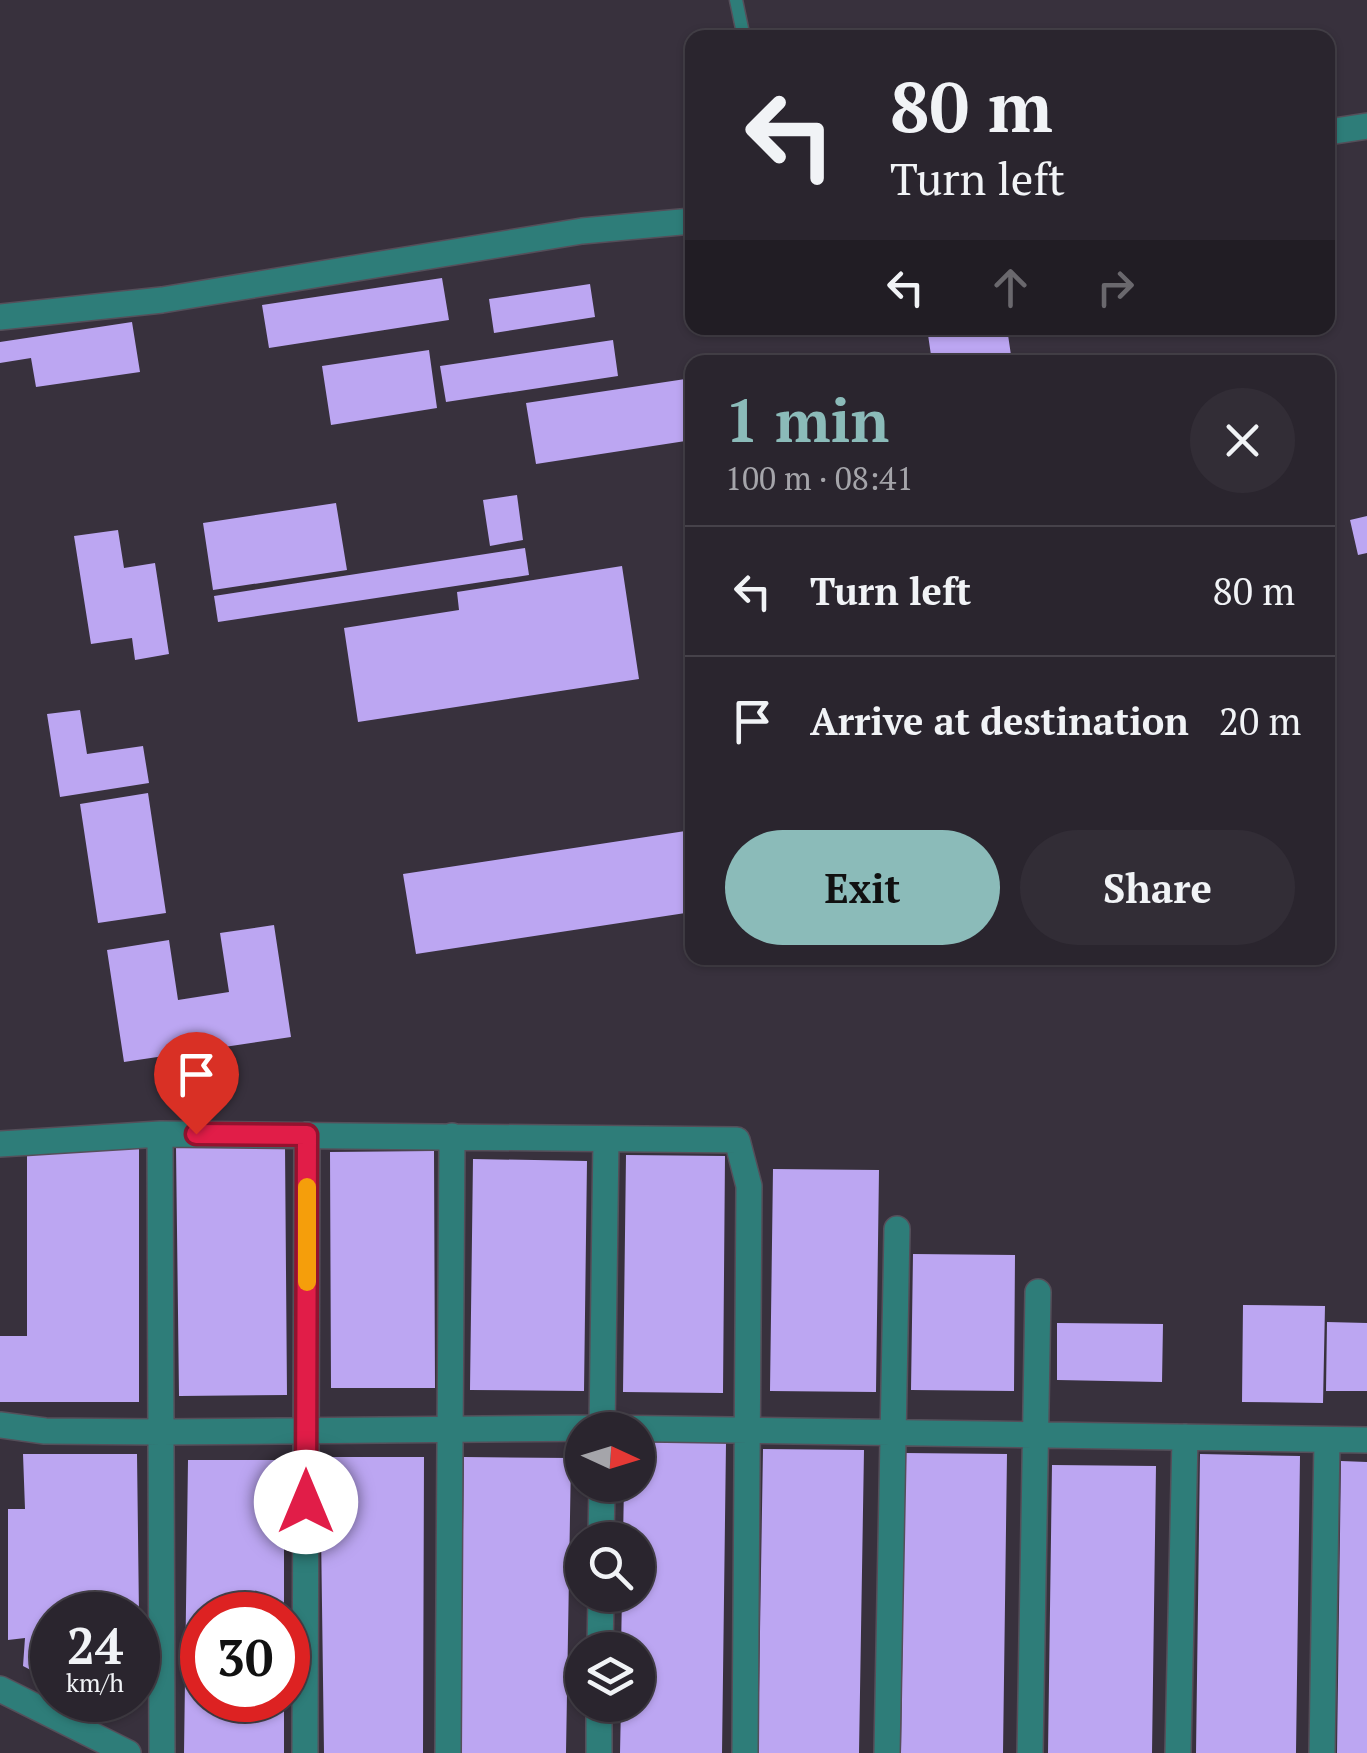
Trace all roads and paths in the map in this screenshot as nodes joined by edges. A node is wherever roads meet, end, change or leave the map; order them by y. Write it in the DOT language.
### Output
graph roads {
  1 [pos="736,0"];
  2 [pos="742,30"];
  3 [pos="1367,126"];
  4 [pos="1335,131"];
  5 [pos="685,222"];
  6 [pos="0,317"];
  7 [pos="160,1134"];
  8 [pos="307,1135"];
  9 [pos="452,1136"];
  10 [pos="606,1139"];
  11 [pos="0,1144"];
  12 [pos="897,1229"];
  13 [pos="1038,1292"];
  14 [pos="602,1412"];
  15 [pos="0,1425"];
  16 [pos="450,1428"];
  17 [pos="565,1429"];
  18 [pos="655,1429"];
  19 [pos="747,1429"];
  20 [pos="306,1430"];
  21 [pos="162,1432"];
  22 [pos="893,1432"];
  23 [pos="1036,1435"];
  24 [pos="1185,1438"];
  25 [pos="1327,1440"];
  26 [pos="1367,1440"];
  27 [pos="0,1689"];
  28 [pos="599,1722"];
  29 [pos="128,1753"];
  30 [pos="162,1753"];
  31 [pos="305,1753"];
  32 [pos="448,1753"];
  33 [pos="599,1753"];
  34 [pos="745,1753"];
  35 [pos="887,1753"];
  36 [pos="1030,1753"];
  37 [pos="1178,1753"];
  38 [pos="1322,1753"];
  1 -- 2 [label="lane"];
  3 -- 4 [label="street"];
  5 -- 6 [label="street"];
  7 -- 8 [label="street"];
  7 -- 11 [label="street"];
  7 -- 21 [label="street"];
  8 -- 9 [label="street"];
  8 -- 20 [label="street"];
  9 -- 10 [label="street"];
  9 -- 16 [label="street"];
  10 -- 14 [label="street"];
  10 -- 19 [label="street"];
  12 -- 22 [label="street"];
  13 -- 23 [label="street"];
  15 -- 21 [label="street"];
  16 -- 17 [label="street"];
  16 -- 20 [label="street"];
  16 -- 32 [label="street"];
  18 -- 19 [label="street"];
  19 -- 22 [label="street"];
  19 -- 34 [label="street"];
  20 -- 21 [label="street"];
  20 -- 31 [label="street"];
  21 -- 30 [label="street"];
  22 -- 23 [label="street"];
  22 -- 35 [label="street"];
  23 -- 24 [label="street"];
  23 -- 36 [label="street"];
  24 -- 25 [label="street"];
  24 -- 37 [label="street"];
  25 -- 26 [label="street"];
  25 -- 38 [label="street"];
  27 -- 29 [label="street"];
  28 -- 33 [label="street"];
}
